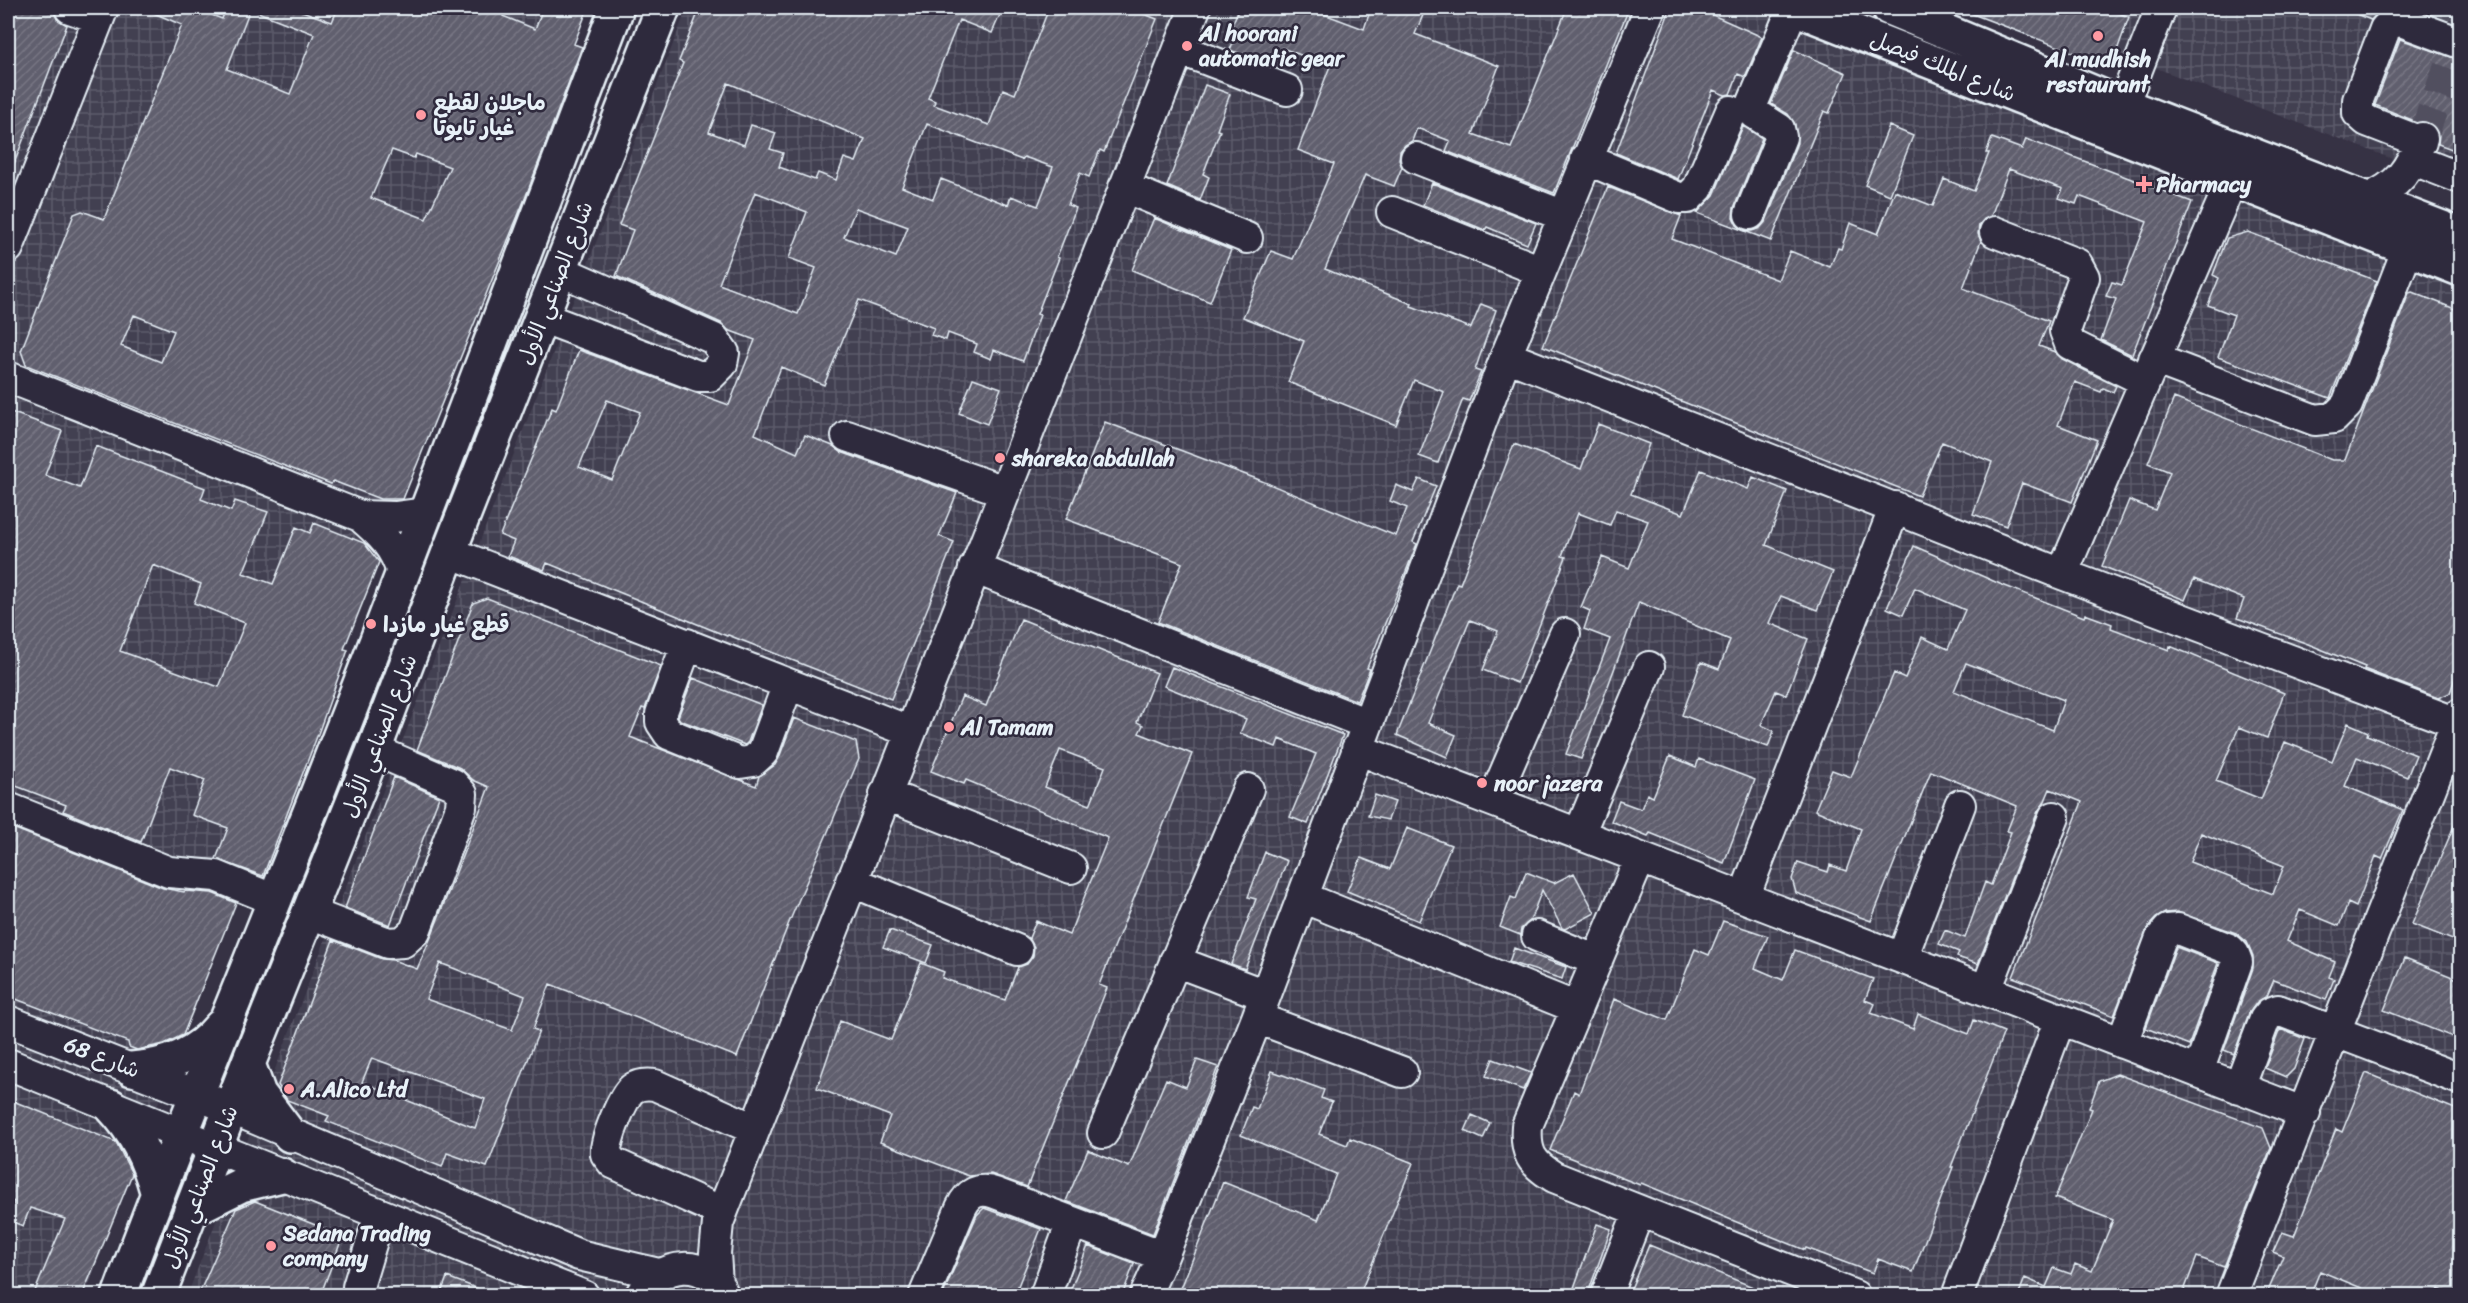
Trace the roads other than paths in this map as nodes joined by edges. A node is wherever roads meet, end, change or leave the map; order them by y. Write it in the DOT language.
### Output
graph roads {
  1 [pos="70,8"];
  2 [pos="617,8"];
  3 [pos="663,8"];
  4 [pos="1195,8"];
  5 [pos="1649,8"];
  6 [pos="1793,8"];
  7 [pos="2161,8"];
  8 [pos="1902,10"];
  9 [pos="101,13"];
  10 [pos="2457,47"];
  11 [pos="1179,49"];
  12 [pos="1287,90"];
  13 [pos="2123,105"];
  14 [pos="1731,111"];
  15 [pos="2419,147"];
  16 [pos="1416,158"];
  17 [pos="1586,159"];
  18 [pos="2460,178"];
  19 [pos="2232,180"];
  20 [pos="1124,187"];
  21 [pos="16,197"];
  22 [pos="2367,199"];
  23 [pos="1392,212"];
  24 [pos="1750,214"];
  25 [pos="1564,216"];
  26 [pos="1995,232"];
  27 [pos="2460,235"];
  28 [pos="1247,238"];
  29 [pos="8,248"];
  30 [pos="2408,248"];
  31 [pos="2460,269"];
  32 [pos="559,270"];
  33 [pos="1541,271"];
  34 [pos="541,317"];
  35 [pos="1506,356"];
  36 [pos="2150,370"];
  37 [pos="8,377"];
  38 [pos="847,436"];
  39 [pos="1004,491"];
  40 [pos="1895,507"];
  41 [pos="425,513"];
  42 [pos="360,516"];
  43 [pos="449,552"];
  44 [pos="974,568"];
  45 [pos="402,573"];
  46 [pos="2062,574"];
  47 [pos="1565,634"];
  48 [pos="687,644"];
  49 [pos="1649,667"];
  50 [pos="788,684"];
  51 [pos="2459,718"];
  52 [pos="909,731"];
  53 [pos="1362,736"];
  54 [pos="375,750"];
  55 [pos="1248,789"];
  56 [pos="885,794"];
  57 [pos="1493,801"];
  58 [pos="1960,805"];
  59 [pos="8,808"];
  60 [pos="2055,817"];
  61 [pos="1579,834"];
  62 [pos="1640,858"];
  63 [pos="1071,868"];
  64 [pos="851,881"];
  65 [pos="1302,897"];
  66 [pos="1744,897"];
  67 [pos="275,900"];
  68 [pos="310,913"];
  69 [pos="1537,936"];
  70 [pos="1017,950"];
  71 [pos="1902,958"];
  72 [pos="1175,961"];
  73 [pos="1597,961"];
  74 [pos="1986,990"];
  75 [pos="1261,1006"];
  76 [pos="1577,1008"];
  77 [pos="2060,1019"];
  78 [pos="8,1021"];
  79 [pos="224,1023"];
  80 [pos="2336,1032"];
  81 [pos="2122,1042"];
  82 [pos="8,1064"];
  83 [pos="248,1064"];
  84 [pos="132,1069"];
  85 [pos="1402,1072"];
  86 [pos="2198,1072"];
  87 [pos="2460,1079"];
  88 [pos="2239,1088"];
  89 [pos="196,1094"];
  90 [pos="111,1106"];
  91 [pos="230,1108"];
  92 [pos="2305,1113"];
  93 [pos="754,1129"];
  94 [pos="180,1133"];
  95 [pos="1103,1133"];
  96 [pos="290,1135"];
  97 [pos="215,1148"];
  98 [pos="282,1175"];
  99 [pos="157,1191"];
  100 [pos="191,1210"];
  101 [pos="1639,1211"];
  102 [pos="380,1214"];
  103 [pos="720,1217"];
  104 [pos="1072,1222"];
  105 [pos="1163,1256"];
  106 [pos="658,1279"];
  107 [pos="1795,1285"];
  108 [pos="358,1287"];
  109 [pos="721,1290"];
  110 [pos="925,1295"];
  111 [pos="119,1296"];
  112 [pos="158,1296"];
  113 [pos="584,1296"];
  114 [pos="1045,1296"];
  115 [pos="1145,1296"];
  116 [pos="1606,1296"];
  117 [pos="1855,1296"];
  118 [pos="1957,1296"];
  119 [pos="2231,1296"];
  1 -- 9 [label="street"];
  2 -- 41 [label="main road, شارع الصناعي الأول"];
  3 -- 32 [label="main road, شارع الصناعي الأول"];
  4 -- 11 [label="street"];
  5 -- 17 [label="street"];
  6 -- 19 [label="main road, شارع الملك فيصل"];
  6 -- 24 [label="street"];
  7 -- 13 [label="street"];
  8 -- 13 [label="main road, شارع الملك فيصل"];
  9 -- 21 [label="street"];
  10 -- 15 [label="street"];
  11 -- 12 [label="street"];
  11 -- 20 [label="street"];
  13 -- 22 [label="main road, شارع الملك فيصل"];
  14 -- 17 [label="street"];
  15 -- 18 [label="street"];
  15 -- 22 [label="street"];
  16 -- 25 [label="street"];
  17 -- 25 [label="street"];
  19 -- 30 [label="main road, شارع الملك فيصل"];
  19 -- 36 [label="street"];
  20 -- 28 [label="street"];
  20 -- 39 [label="street"];
  21 -- 29 [label="street"];
  22 -- 27 [label="main road, شارع الملك فيصل"];
  23 -- 33 [label="street"];
  25 -- 33 [label="street"];
  26 -- 36 [label="street"];
  30 -- 31 [label="main road, شارع الملك فيصل"];
  30 -- 36 [label="street"];
  32 -- 34 [label="main road, شارع الصناعي الأول"];
  32 -- 34 [label="street"];
  33 -- 35 [label="street"];
  34 -- 43 [label="main road, شارع الصناعي الأول"];
  35 -- 40 [label="street"];
  35 -- 53 [label="street"];
  36 -- 46 [label="street"];
  37 -- 42 [label="street"];
  38 -- 39 [label="street"];
  39 -- 44 [label="street"];
  40 -- 46 [label="street"];
  40 -- 66 [label="street"];
  41 -- 42 [label="street"];
  41 -- 45 [label="main road, شارع الصناعي الأول"];
  42 -- 45 [label="street"];
  43 -- 48 [label="street"];
  43 -- 54 [label="main road, شارع الصناعي الأول"];
  44 -- 52 [label="street"];
  44 -- 53 [label="street"];
  45 -- 67 [label="main road, شارع الصناعي الأول"];
  46 -- 51 [label="street"];
  47 -- 57 [label="street"];
  48 -- 50 [label="street"];
  48 -- 50 [label="street"];
  49 -- 61 [label="street"];
  50 -- 52 [label="street"];
  51 -- 80 [label="street"];
  52 -- 56 [label="street"];
  53 -- 57 [label="street"];
  53 -- 65 [label="street"];
  54 -- 68 [label="main road, شارع الصناعي الأول"];
  54 -- 68 [label="street"];
  55 -- 72 [label="street"];
  56 -- 63 [label="street"];
  56 -- 64 [label="street"];
  57 -- 61 [label="street"];
  58 -- 71 [label="street"];
  59 -- 67 [label="street"];
  60 -- 74 [label="street"];
  61 -- 62 [label="street"];
  62 -- 66 [label="street"];
  62 -- 73 [label="street"];
  64 -- 70 [label="street"];
  64 -- 93 [label="street"];
  65 -- 75 [label="street"];
  65 -- 76 [label="street"];
  66 -- 71 [label="street"];
  67 -- 79 [label="main road, شارع الصناعي الأول"];
  68 -- 83 [label="main road, شارع الصناعي الأول"];
  69 -- 73 [label="street"];
  71 -- 74 [label="street"];
  72 -- 75 [label="street"];
  72 -- 95 [label="street"];
  73 -- 76 [label="street"];
  74 -- 77 [label="street"];
  75 -- 85 [label="street"];
  75 -- 105 [label="street"];
  76 -- 101 [label="street"];
  77 -- 81 [label="street"];
  77 -- 118 [label="street"];
  78 -- 84 [label="street, شارع 68"];
  79 -- 84 [label="main road"];
  79 -- 89 [label="main road, شارع الصناعي الأول"];
  80 -- 87 [label="street"];
  80 -- 88 [label="street"];
  80 -- 92 [label="street"];
  81 -- 86 [label="street"];
  81 -- 86 [label="street"];
  82 -- 90 [label="street, شارع 68"];
  83 -- 91 [label="main road, شارع الصناعي الأول"];
  83 -- 96 [label="main road"];
  84 -- 89 [label="street, شارع 68"];
  86 -- 88 [label="street"];
  88 -- 92 [label="street"];
  89 -- 91 [label="street, شارع 68"];
  89 -- 94 [label="main road, شارع الصناعي الأول"];
  90 -- 94 [label="street, شارع 68"];
  90 -- 99 [label="main road"];
  91 -- 96 [label="street, شارع 68"];
  91 -- 97 [label="main road, شارع الصناعي الأول"];
  92 -- 119 [label="street"];
  93 -- 103 [label="street"];
  93 -- 103 [label="street"];
  94 -- 97 [label="street, شارع 68"];
  94 -- 99 [label="main road, شارع الصناعي الأول"];
  96 -- 106 [label="street, شارع 68"];
  97 -- 98 [label="street, شارع 68"];
  97 -- 100 [label="main road, شارع الصناعي الأول"];
  98 -- 100 [label="main road"];
  98 -- 102 [label="street, شارع 68"];
  99 -- 111 [label="main road, شارع الصناعي الأول"];
  100 -- 112 [label="main road, شارع الصناعي الأول"];
  101 -- 107 [label="street"];
  101 -- 116 [label="street"];
  102 -- 108 [label="street"];
  102 -- 113 [label="street, شارع 68"];
  103 -- 106 [label="street"];
  103 -- 109 [label="street"];
  104 -- 105 [label="street"];
  104 -- 110 [label="street"];
  104 -- 114 [label="street"];
  105 -- 115 [label="street"];
  106 -- 109 [label="street, شارع 68"];
  107 -- 117 [label="street"];
}
